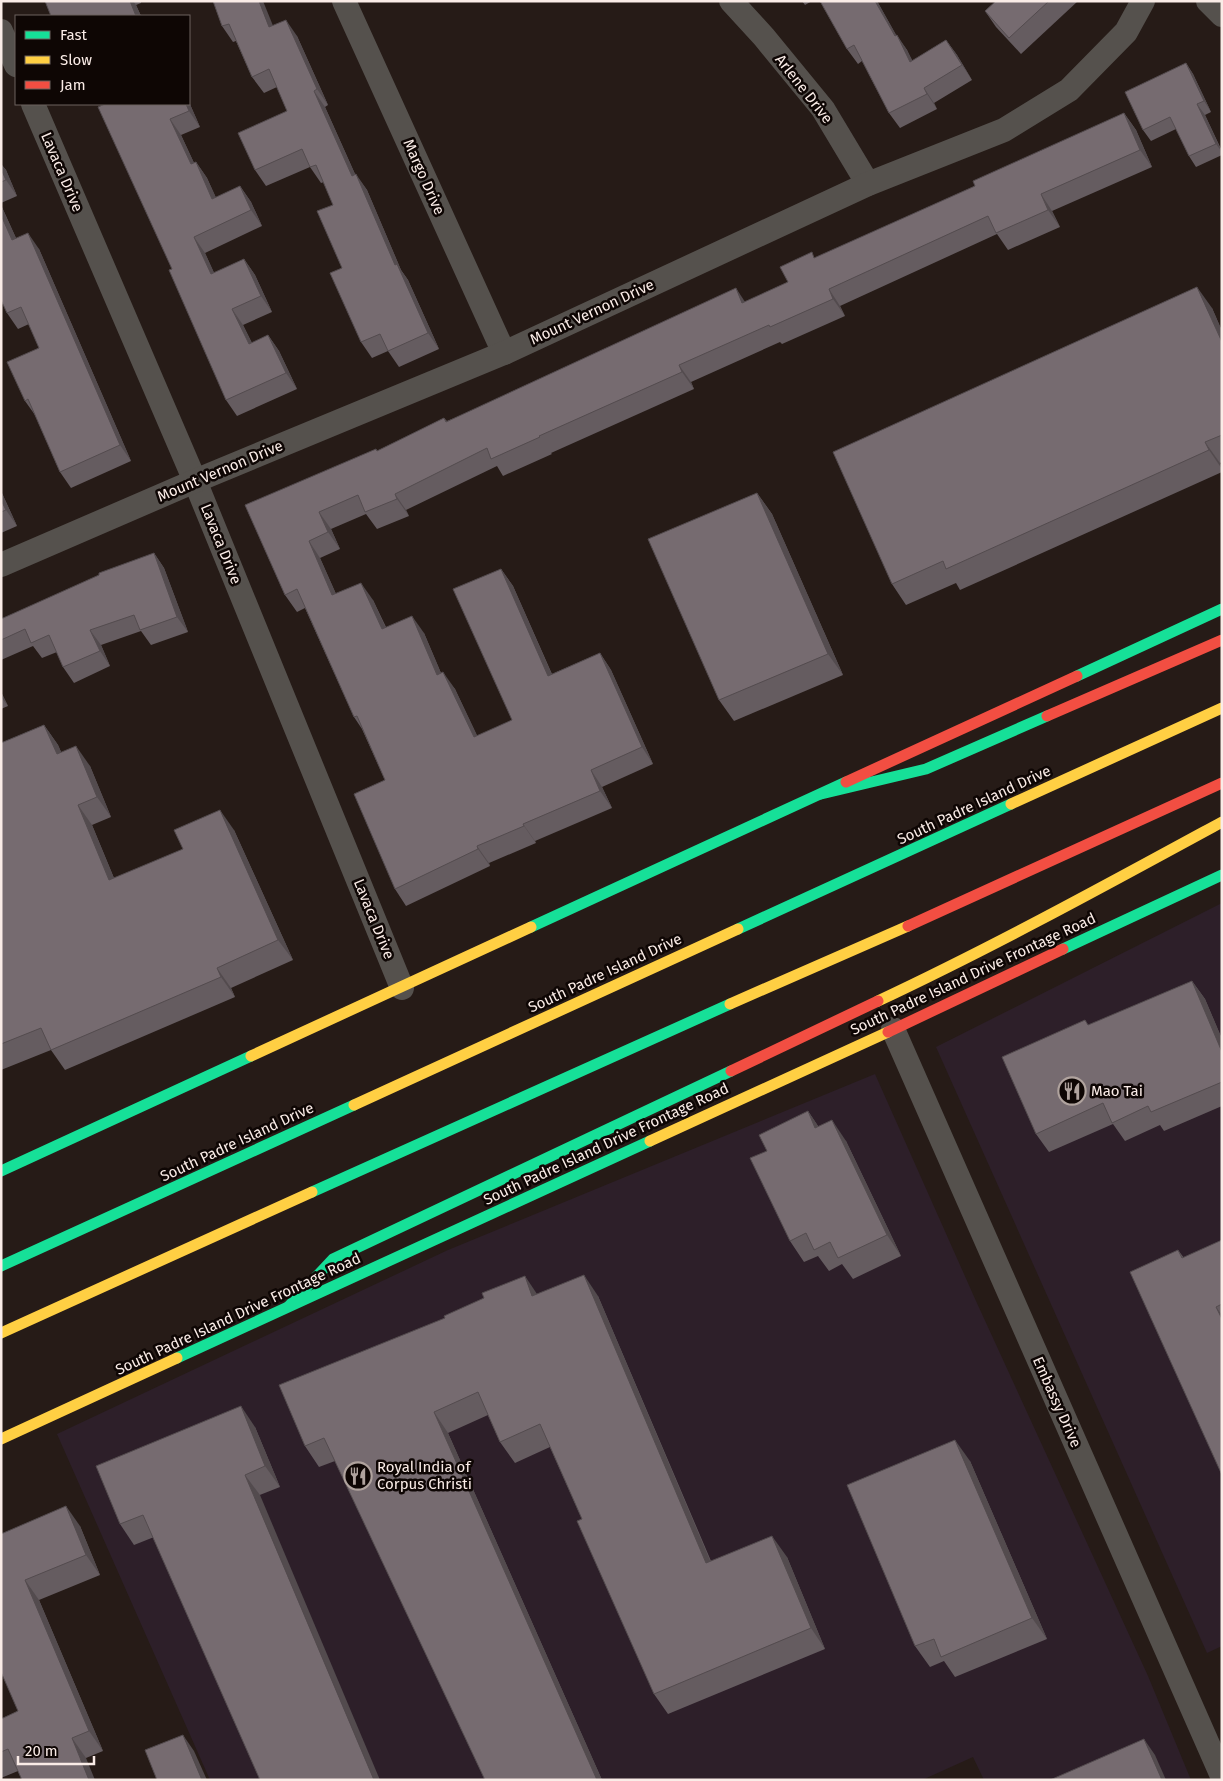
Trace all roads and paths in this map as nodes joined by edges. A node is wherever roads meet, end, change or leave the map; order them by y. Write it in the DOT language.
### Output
graph roads {
  1 [pos="344,1"];
  2 [pos="731,1"];
  3 [pos="1143,1"];
  4 [pos="1208,1"];
  5 [pos="1222,15"];
  6 [pos="1,30"];
  7 [pos="15,63"];
  8 [pos="33,105"];
  9 [pos="868,184"];
  10 [pos="504,353"];
  11 [pos="195,480"];
  12 [pos="1,565"];
  13 [pos="1222,609"];
  14 [pos="1222,640"];
  15 [pos="1222,708"];
  16 [pos="1222,783"];
  17 [pos="821,794"];
  18 [pos="1222,822"];
  19 [pos="1222,875"];
  20 [pos="402,988"];
  21 [pos="893,1028"];
  22 [pos="1,1171"];
  23 [pos="1,1266"];
  24 [pos="289,1306"];
  25 [pos="1,1333"];
  26 [pos="1,1439"];
  27 [pos="1222,1776"];
  1 -- 10 [label="street, Margo Drive"];
  2 -- 9 [label="street, Arlene Drive"];
  3 -- 9 [label="street, Mount Vernon Drive"];
  4 -- 5 [label="street"];
  6 -- 7 [label="street"];
  8 -- 11 [label="street, Lavaca Drive"];
  9 -- 10 [label="street, Mount Vernon Drive"];
  10 -- 11 [label="street, Mount Vernon Drive"];
  11 -- 12 [label="street, Mount Vernon Drive"];
  11 -- 20 [label="street, Lavaca Drive"];
  13 -- 17 [label="main road"];
  14 -- 17 [label="main road"];
  15 -- 23 [label="main road, South Padre Island Drive"];
  16 -- 25 [label="main road"];
  17 -- 20 [label="main road"];
  18 -- 24 [label="main road"];
  19 -- 21 [label="main road, South Padre Island Drive Frontage Road"];
  20 -- 22 [label="main road"];
  21 -- 24 [label="main road, South Padre Island Drive Frontage Road"];
  21 -- 27 [label="street, Embassy Drive"];
  24 -- 26 [label="main road, South Padre Island Drive Frontage Road"];
}
